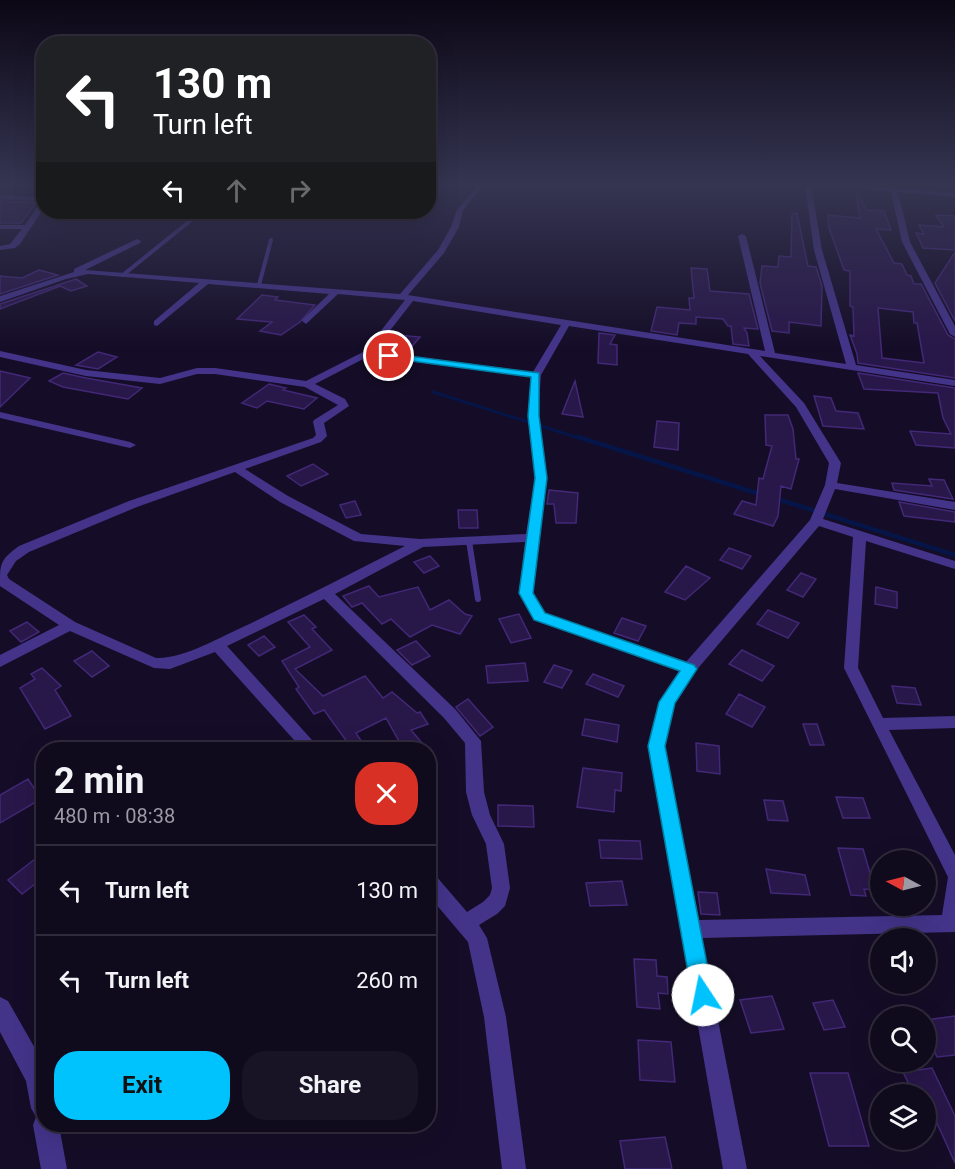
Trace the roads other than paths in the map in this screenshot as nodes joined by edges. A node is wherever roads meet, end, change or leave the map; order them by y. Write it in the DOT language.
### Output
graph roads {
  1 [pos="16,240"];
  2 [pos="167,240"];
  3 [pos="271,240"];
  4 [pos="448,240"];
  5 [pos="743,240"];
  6 [pos="816,240"];
  7 [pos="905,240"];
  8 [pos="137,241"];
  9 [pos="0,248"];
  10 [pos="123,275"];
  11 [pos="64,277"];
  12 [pos="205,282"];
  13 [pos="259,285"];
  14 [pos="0,290"];
  15 [pos="28,290"];
  16 [pos="335,292"];
  17 [pos="407,297"];
  18 [pos="0,299"];
  19 [pos="306,321"];
  20 [pos="567,322"];
  21 [pos="157,324"];
  22 [pos="955,334"];
  23 [pos="751,352"];
  24 [pos="368,353"];
  25 [pos="0,354"];
  26 [pos="771,355"];
  27 [pos="852,368"];
  28 [pos="536,375"];
  29 [pos="955,383"];
  30 [pos="308,384"];
  31 [pos="0,415"];
  32 [pos="130,445"];
  33 [pos="235,467"];
  34 [pos="831,485"];
  35 [pos="955,506"];
  36 [pos="818,515"];
  37 [pos="860,534"];
  38 [pos="532,538"];
  39 [pos="469,541"];
  40 [pos="420,543"];
  41 [pos="955,564"];
  42 [pos="326,593"];
  43 [pos="478,599"];
  44 [pos="70,625"];
  45 [pos="217,645"];
  46 [pos="0,663"];
  47 [pos="689,669"];
  48 [pos="955,722"];
  49 [pos="878,724"];
  50 [pos="306,742"];
  51 [pos="955,873"];
  52 [pos="955,881"];
  53 [pos="436,890"];
  54 [pos="465,923"];
  55 [pos="953,928"];
  56 [pos="690,930"];
  57 [pos="0,1009"];
  58 [pos="36,1074"];
  59 [pos="47,1132"];
  60 [pos="54,1169"];
  61 [pos="514,1169"];
  62 [pos="735,1169"];
  1 -- 9 [label="street"];
  2 -- 10 [label="lane"];
  3 -- 13 [label="lane"];
  4 -- 17 [label="street"];
  5 -- 26 [label="street"];
  6 -- 27 [label="street"];
  7 -- 22 [label="street"];
  8 -- 11 [label="street"];
  10 -- 11 [label="street"];
  10 -- 12 [label="street"];
  11 -- 15 [label="street"];
  12 -- 13 [label="street"];
  12 -- 21 [label="street"];
  13 -- 16 [label="street"];
  14 -- 15 [label="street"];
  15 -- 18 [label="street"];
  16 -- 17 [label="street"];
  16 -- 19 [label="street"];
  17 -- 20 [label="street"];
  17 -- 24 [label="street"];
  20 -- 23 [label="street"];
  20 -- 28 [label="street"];
  23 -- 26 [label="street"];
  23 -- 34 [label="street"];
  24 -- 28 [label="street"];
  24 -- 30 [label="street"];
  25 -- 30 [label="street"];
  26 -- 27 [label="street"];
  27 -- 29 [label="street"];
  28 -- 38 [label="street"];
  30 -- 33 [label="street"];
  31 -- 32 [label="street"];
  33 -- 40 [label="street"];
  33 -- 44 [label="street"];
  34 -- 35 [label="street"];
  34 -- 36 [label="street"];
  36 -- 37 [label="street"];
  36 -- 47 [label="street"];
  37 -- 41 [label="street"];
  37 -- 49 [label="street"];
  38 -- 39 [label="street"];
  38 -- 47 [label="street"];
  39 -- 40 [label="street"];
  39 -- 43 [label="lane"];
  40 -- 42 [label="street"];
  42 -- 45 [label="street"];
  42 -- 54 [label="street"];
  44 -- 45 [label="street"];
  44 -- 46 [label="street"];
  45 -- 50 [label="street"];
  47 -- 56 [label="street"];
  48 -- 49 [label="street"];
  49 -- 51 [label="street"];
  52 -- 55 [label="street"];
  53 -- 54 [label="street"];
  54 -- 61 [label="street"];
  55 -- 56 [label="street"];
  56 -- 62 [label="street"];
  57 -- 58 [label="street"];
  59 -- 60 [label="street"];
}
